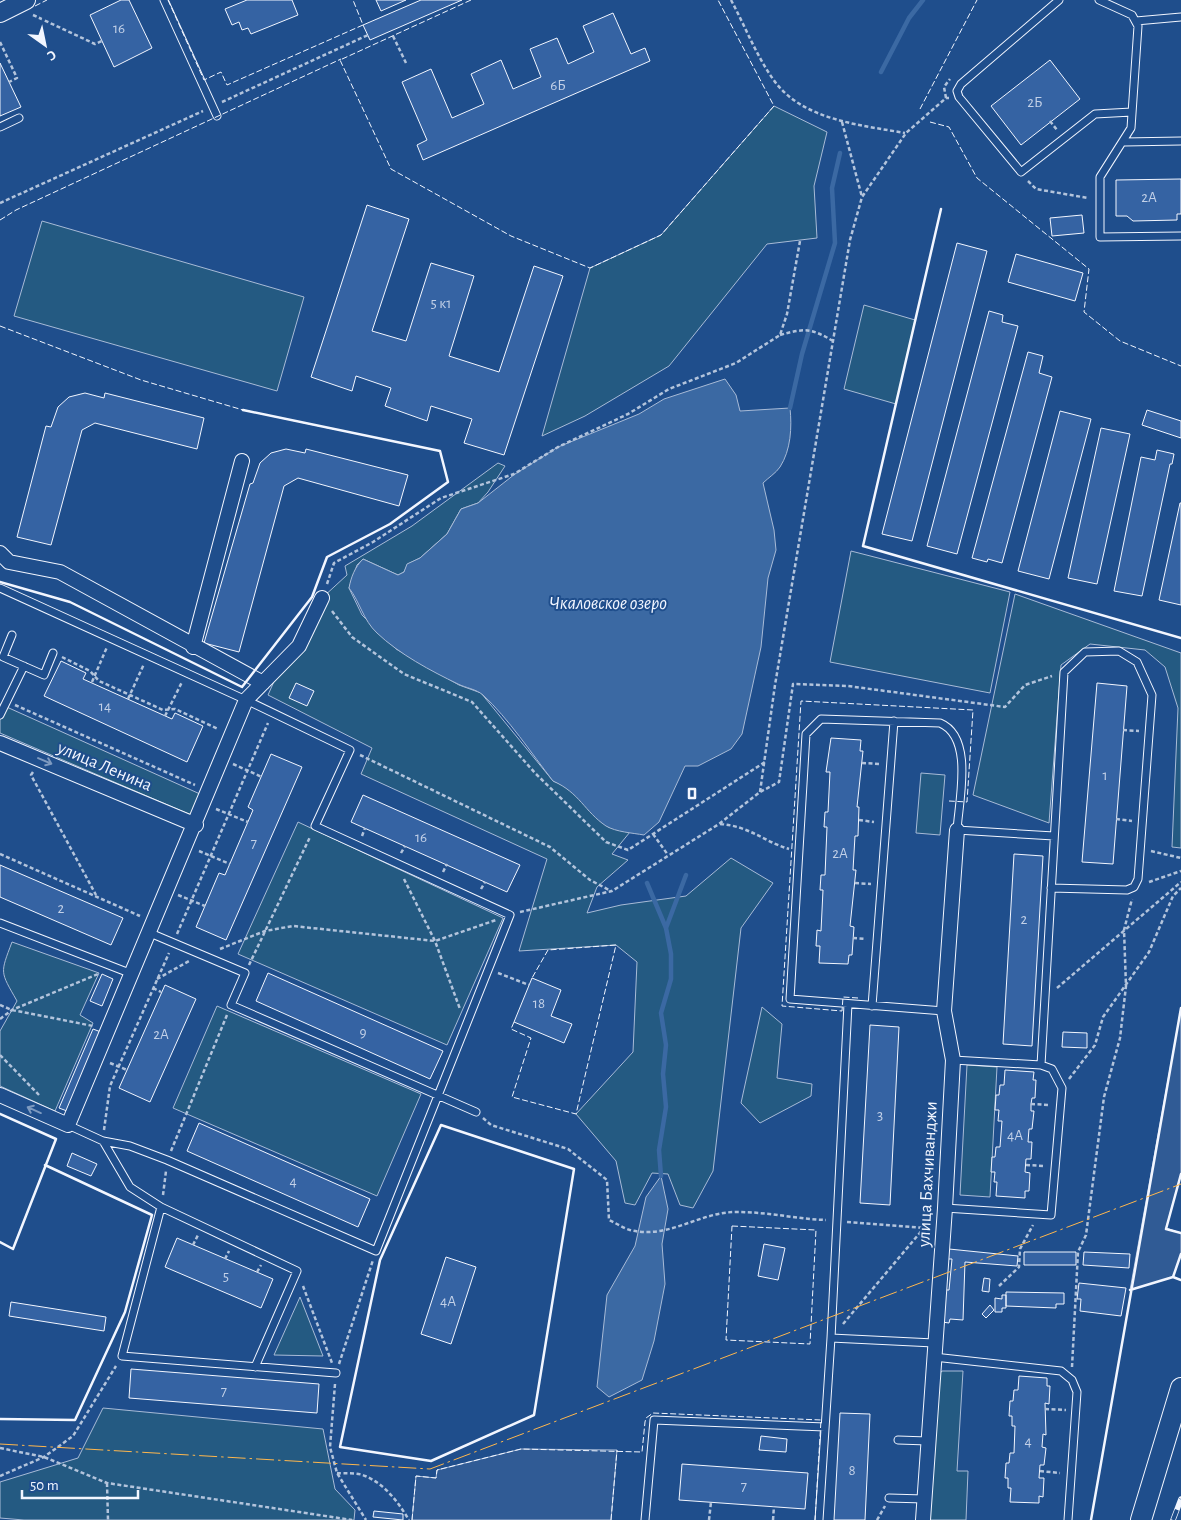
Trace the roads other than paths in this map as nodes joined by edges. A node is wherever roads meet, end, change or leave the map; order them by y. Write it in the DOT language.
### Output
graph roads {
  1 [pos="164,0"];
  2 [pos="1059,0"];
  3 [pos="1100,0"];
  4 [pos="27,4"];
  5 [pos="0,13"];
  6 [pos="1181,17"];
  7 [pos="1136,21"];
  8 [pos="1132,112"];
  9 [pos="217,116"];
  10 [pos="19,118"];
  11 [pos="0,127"];
  12 [pos="1181,141"];
  13 [pos="1124,142"];
  14 [pos="1181,236"];
  15 [pos="242,461"];
  16 [pos="0,553"];
  17 [pos="0,588"];
  18 [pos="322,598"];
  19 [pos="12,635"];
  20 [pos="193,646"];
  21 [pos="54,654"];
  22 [pos="24,666"];
  23 [pos="263,683"];
  24 [pos="246,700"];
  25 [pos="0,715"];
  26 [pos="894,721"];
  27 [pos="0,742"];
  28 [pos="196,825"];
  29 [pos="957,830"];
  30 [pos="1054,836"];
  31 [pos="1051,888"];
  32 [pos="0,923"];
  33 [pos="152,927"];
  34 [pos="128,972"];
  35 [pos="848,1004"];
  36 [pos="872,1006"];
  37 [pos="944,1010"];
  38 [pos="953,1060"];
  39 [pos="1041,1065"];
  40 [pos="0,1095"];
  41 [pos="437,1096"];
  42 [pos="476,1112"];
  43 [pos="68,1125"];
  44 [pos="103,1141"];
  45 [pos="161,1207"];
  46 [pos="945,1213"];
  47 [pos="831,1338"];
  48 [pos="934,1350"];
  49 [pos="255,1367"];
  50 [pos="336,1373"];
  51 [pos="1181,1388"];
  52 [pos="825,1427"];
  53 [pos="898,1440"];
  54 [pos="928,1442"];
  55 [pos="889,1498"];
  56 [pos="924,1499"];
  57 [pos="645,1520"];
  58 [pos="819,1520"];
  59 [pos="923,1520"];
  60 [pos="1068,1520"];
  61 [pos="1142,1520"];
  1 -- 9 [label="lane"];
  2 -- 8 [label="lane"];
  3 -- 7 [label="lane"];
  4 -- 5 [label="street"];
  6 -- 7 [label="lane"];
  7 -- 8 [label="lane"];
  8 -- 13 [label="lane"];
  10 -- 11 [label="lane"];
  12 -- 13 [label="lane"];
  13 -- 14 [label="lane"];
  15 -- 20 [label="street"];
  16 -- 20 [label="street"];
  17 -- 24 [label="lane"];
  18 -- 23 [label="street"];
  19 -- 22 [label="lane"];
  20 -- 23 [label="street"];
  21 -- 22 [label="lane"];
  22 -- 25 [label="lane"];
  23 -- 24 [label="street"];
  24 -- 28 [label="street"];
  24 -- 41 [label="lane"];
  26 -- 29 [label="lane"];
  26 -- 35 [label="lane"];
  26 -- 36 [label="lane"];
  27 -- 28 [label="street, улица Ленина, one-way"];
  28 -- 33 [label="street"];
  29 -- 30 [label="lane"];
  29 -- 37 [label="street, улица Бахчиванджи"];
  30 -- 31 [label="lane"];
  30 -- 31 [label="lane"];
  31 -- 39 [label="lane"];
  32 -- 34 [label="lane"];
  33 -- 34 [label="street"];
  33 -- 41 [label="lane"];
  34 -- 43 [label="street"];
  35 -- 36 [label="lane"];
  35 -- 47 [label="lane"];
  36 -- 37 [label="lane"];
  37 -- 38 [label="street, улица Бахчиванджи"];
  38 -- 39 [label="lane"];
  38 -- 46 [label="street, улица Бахчиванджи"];
  39 -- 46 [label="lane"];
  43 -- 40 [label="street, one-way"];
  41 -- 42 [label="lane"];
  41 -- 44 [label="lane"];
  43 -- 44 [label="lane"];
  44 -- 45 [label="lane"];
  45 -- 49 [label="lane"];
  45 -- 49 [label="lane"];
  46 -- 48 [label="street, улица Бахчиванджи"];
  47 -- 48 [label="lane"];
  47 -- 52 [label="lane"];
  48 -- 54 [label="street, улица Бахчиванджи"];
  48 -- 60 [label="lane"];
  49 -- 50 [label="lane"];
  51 -- 61 [label="main road"];
  52 -- 57 [label="lane"];
  52 -- 58 [label="lane"];
  53 -- 54 [label="lane"];
  54 -- 56 [label="street, улица Бахчиванджи"];
  55 -- 56 [label="lane"];
  56 -- 59 [label="street, улица Бахчиванджи"];
}
